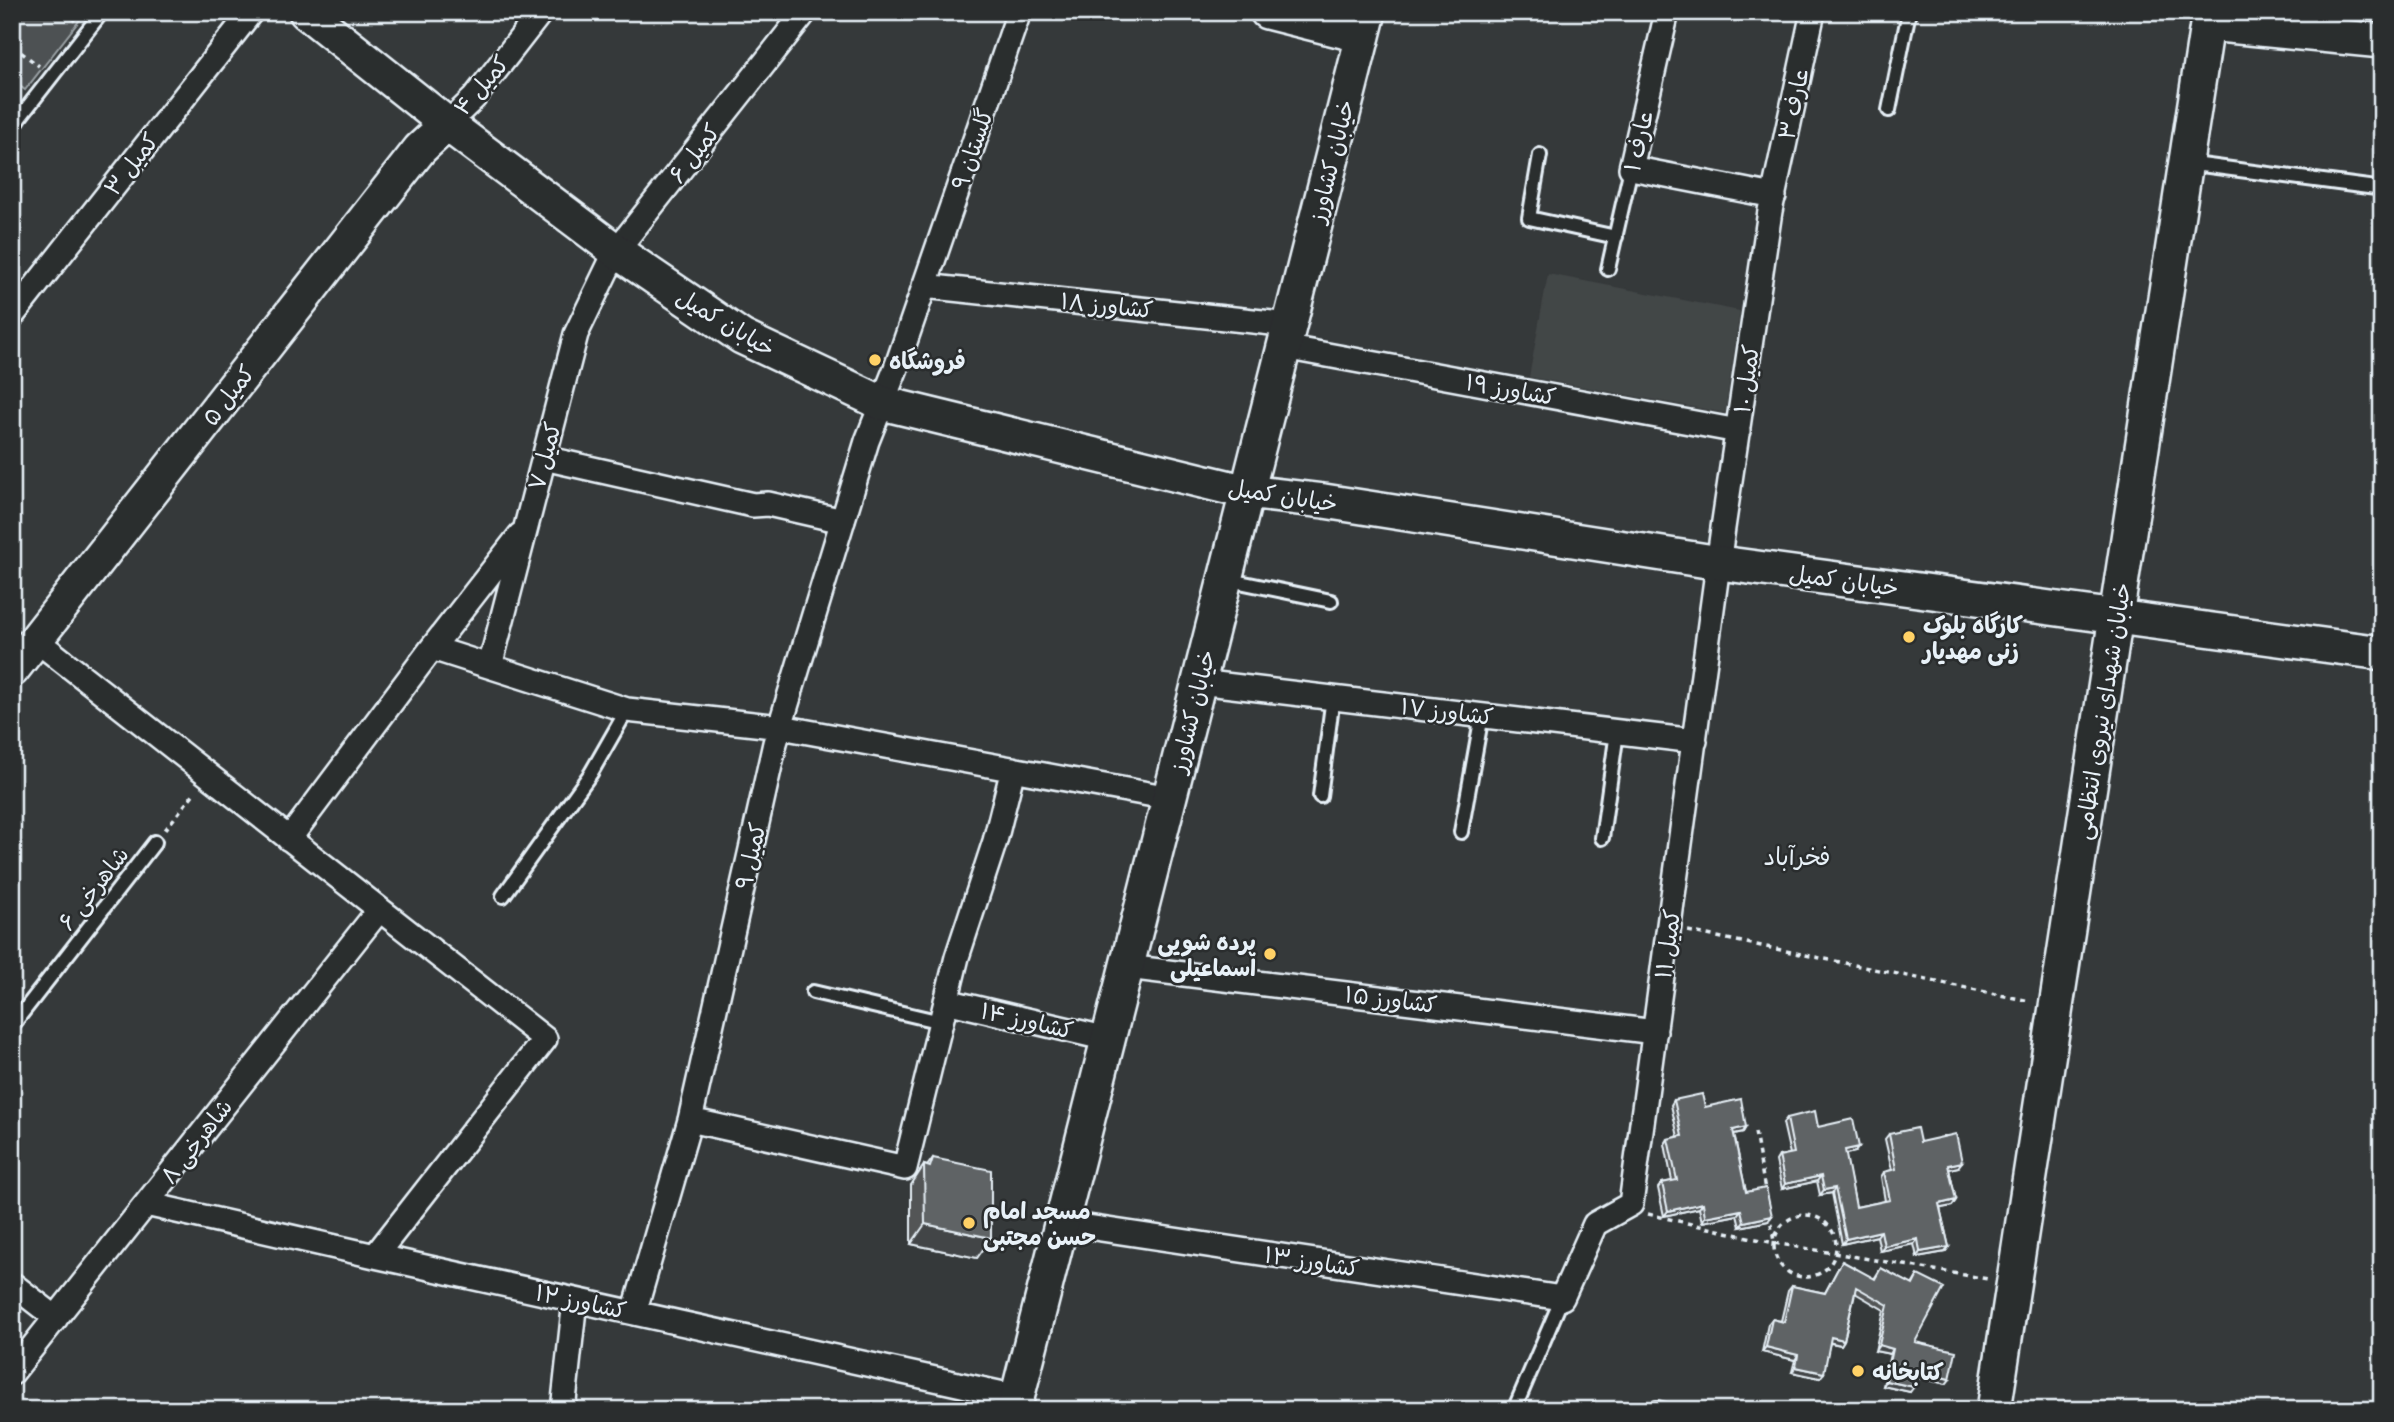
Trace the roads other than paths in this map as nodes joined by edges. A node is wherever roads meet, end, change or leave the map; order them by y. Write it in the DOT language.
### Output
graph roads {
  1 [pos="102,12"];
  2 [pos="251,12"];
  3 [pos="306,12"];
  4 [pos="541,12"];
  5 [pos="805,12"];
  6 [pos="1019,12"];
  7 [pos="1267,12"];
  8 [pos="1667,12"];
  9 [pos="1813,12"];
  10 [pos="1909,12"];
  11 [pos="2208,18"];
  12 [pos="1366,24"];
  13 [pos="2382,41"];
  14 [pos="1889,110"];
  15 [pos="447,124"];
  16 [pos="12,130"];
  17 [pos="1540,155"];
  18 [pos="2186,163"];
  19 [pos="1631,168"];
  20 [pos="2376,188"];
  21 [pos="1774,196"];
  22 [pos="1616,237"];
  23 [pos="616,251"];
  24 [pos="1608,269"];
  25 [pos="924,286"];
  26 [pos="12,316"];
  27 [pos="1287,336"];
  28 [pos="882,403"];
  29 [pos="1738,431"];
  30 [pos="544,458"];
  31 [pos="1247,492"];
  32 [pos="843,521"];
  33 [pos="525,529"];
  34 [pos="1720,563"];
  35 [pos="1225,579"];
  36 [pos="1331,601"];
  37 [pos="2116,618"];
  38 [pos="36,640"];
  39 [pos="432,648"];
  40 [pos="2382,653"];
  41 [pos="490,666"];
  42 [pos="12,670"];
  43 [pos="1199,682"];
  44 [pos="1333,697"];
  45 [pos="627,710"];
  46 [pos="1482,715"];
  47 [pos="781,727"];
  48 [pos="1617,732"];
  49 [pos="1695,741"];
  50 [pos="1013,769"];
  51 [pos="1320,796"];
  52 [pos="1170,798"];
  53 [pos="1461,832"];
  54 [pos="1602,838"];
  55 [pos="289,839"];
  56 [pos="155,842"];
  57 [pos="503,895"];
  58 [pos="379,910"];
  59 [pos="1127,967"];
  60 [pos="813,992"];
  61 [pos="943,1011"];
  62 [pos="12,1026"];
  63 [pos="1655,1032"];
  64 [pos="1108,1039"];
  65 [pos="690,1120"];
  66 [pos="146,1204"];
  67 [pos="1061,1223"];
  68 [pos="374,1256"];
  69 [pos="12,1284"];
  70 [pos="1562,1298"];
  71 [pos="575,1300"];
  72 [pos="634,1313"];
  73 [pos="56,1318"];
  74 [pos="12,1373"];
  75 [pos="1016,1403"];
  76 [pos="563,1410"];
  77 [pos="1514,1410"];
  78 [pos="1994,1410"];
  1 -- 16 [label="lane"];
  2 -- 26 [label="street, کمیل ۳"];
  3 -- 15 [label="street, خیابان کمیل"];
  4 -- 15 [label="street, کمیل ۴"];
  5 -- 23 [label="street, کمیل ۶"];
  6 -- 25 [label="street, گلستان ۹"];
  7 -- 12 [label="street"];
  8 -- 19 [label="street, عارف ۱"];
  9 -- 21 [label="street, عارف ۳"];
  10 -- 14 [label="lane"];
  11 -- 13 [label="street"];
  11 -- 18 [label="street, خیابان شهدای نیروی انتظامی"];
  12 -- 27 [label="street, خیابان کشاورز"];
  15 -- 23 [label="street, خیابان کمیل"];
  15 -- 38 [label="street, کمیل ۵"];
  17 -- 22 [label="lane"];
  18 -- 20 [label="lane"];
  18 -- 37 [label="street, خیابان شهدای نیروی انتظامی"];
  19 -- 21 [label="street"];
  19 -- 22 [label="lane, عارف ۱"];
  21 -- 29 [label="street, کمیل ۱۰"];
  22 -- 24 [label="lane, عارف ۱"];
  23 -- 28 [label="street, خیابان کمیل"];
  23 -- 30 [label="street, کمیل ۷"];
  25 -- 27 [label="street, کشاورز ۱۸"];
  25 -- 28 [label="street, گلستان ۹"];
  27 -- 29 [label="street, کشاورز ۱۹"];
  27 -- 31 [label="street, خیابان کشاورز"];
  28 -- 31 [label="street, خیابان کمیل"];
  28 -- 32 [label="street, کمیل ۹"];
  29 -- 34 [label="street, کمیل ۱۰"];
  30 -- 32 [label="street"];
  30 -- 33 [label="street, کمیل ۷"];
  31 -- 34 [label="street, خیابان کمیل"];
  31 -- 35 [label="street, خیابان کشاورز"];
  32 -- 47 [label="street, کمیل ۹"];
  33 -- 39 [label="street"];
  33 -- 41 [label="street, کمیل ۷"];
  34 -- 37 [label="street, خیابان کمیل"];
  34 -- 49 [label="street, کمیل ۱۱"];
  35 -- 36 [label="lane"];
  35 -- 43 [label="street, خیابان کشاورز"];
  37 -- 40 [label="street, خیابان کمیل"];
  37 -- 78 [label="street, خیابان شهدای نیروی انتظامی"];
  38 -- 42 [label="street, کمیل ۵"];
  38 -- 55 [label="street"];
  39 -- 41 [label="street"];
  39 -- 55 [label="street"];
  41 -- 45 [label="street"];
  43 -- 44 [label="street, کشاورز ۱۷"];
  43 -- 52 [label="street, خیابان کشاورز"];
  44 -- 46 [label="street, کشاورز ۱۷"];
  44 -- 51 [label="lane"];
  45 -- 47 [label="street"];
  45 -- 57 [label="lane"];
  46 -- 48 [label="street, کشاورز ۱۷"];
  46 -- 53 [label="lane"];
  47 -- 50 [label="street"];
  47 -- 65 [label="street, کمیل ۹"];
  48 -- 49 [label="street, کشاورز ۱۷"];
  48 -- 54 [label="lane"];
  49 -- 63 [label="street, کمیل ۱۱"];
  50 -- 52 [label="street"];
  50 -- 61 [label="street"];
  52 -- 59 [label="street, خیابان کشاورز"];
  55 -- 58 [label="street"];
  56 -- 62 [label="lane, شاهرخی ۶"];
  58 -- 66 [label="street, شاهرخی ۸"];
  58 -- 68 [label="street"];
  59 -- 63 [label="street, کشاورز ۱۵"];
  59 -- 64 [label="street, خیابان کشاورز"];
  60 -- 61 [label="lane"];
  61 -- 64 [label="street, کشاورز ۱۴"];
  61 -- 65 [label="street"];
  63 -- 70 [label="street, کمیل ۱۱"];
  64 -- 67 [label="street, خیابان کشاورز"];
  65 -- 72 [label="street, کمیل ۹"];
  66 -- 68 [label="street, کشاورز ۱۲"];
  66 -- 73 [label="street, شاهرخی ۸"];
  67 -- 70 [label="street, کشاورز ۱۳"];
  67 -- 75 [label="street, خیابان کشاورز"];
  68 -- 71 [label="street, کشاورز ۱۲"];
  69 -- 73 [label="street"];
  70 -- 77 [label="lane"];
  71 -- 72 [label="street, کشاورز ۱۲"];
  71 -- 76 [label="street"];
  72 -- 75 [label="street, کشاورز ۱۲"];
  73 -- 74 [label="street, شاهرخی ۸"];
}
